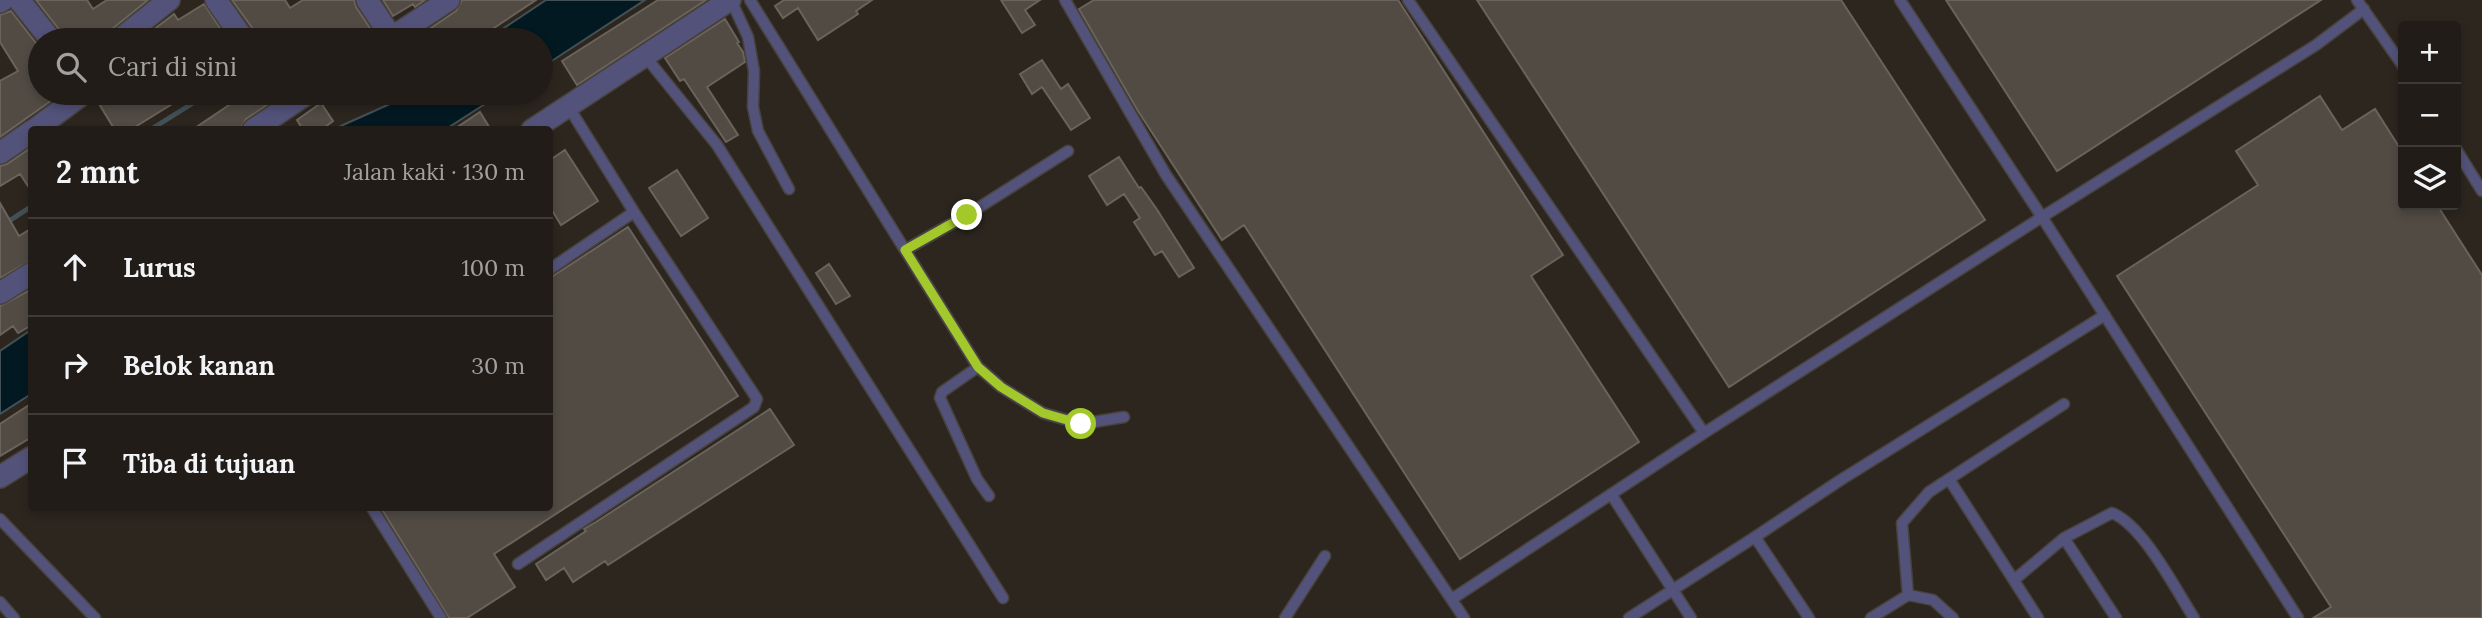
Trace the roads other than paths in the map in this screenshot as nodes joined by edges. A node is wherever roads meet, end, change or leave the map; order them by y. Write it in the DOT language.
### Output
graph roads {
  1 [pos="19,0"];
  2 [pos="169,0"];
  3 [pos="216,0"];
  4 [pos="367,0"];
  5 [pos="449,0"];
  6 [pos="730,0"];
  7 [pos="750,0"];
  8 [pos="1065,0"];
  9 [pos="1408,0"];
  10 [pos="1900,0"];
  11 [pos="2361,4"];
  12 [pos="41,28"];
  13 [pos="133,28"];
  14 [pos="236,28"];
  15 [pos="384,28"];
  16 [pos="407,28"];
  17 [pos="645,55"];
  18 [pos="2398,59"];
  19 [pos="67,105"];
  20 [pos="277,105"];
  21 [pos="568,106"];
  22 [pos="39,126"];
  23 [pos="257,126"];
  24 [pos="538,126"];
  25 [pos="28,133"];
  26 [pos="1068,151"];
  27 [pos="0,153"];
  28 [pos="2461,157"];
  29 [pos="789,189"];
  30 [pos="2482,191"];
  31 [pos="634,212"];
  32 [pos="2042,217"];
  33 [pos="905,250"];
  34 [pos="553,267"];
  35 [pos="28,276"];
  36 [pos="0,293"];
  37 [pos="2105,314"];
  38 [pos="978,367"];
  39 [pos="2064,404"];
  40 [pos="1124,417"];
  41 [pos="1704,433"];
  42 [pos="28,460"];
  43 [pos="0,477"];
  44 [pos="1948,479"];
  45 [pos="1611,494"];
  46 [pos="989,496"];
  47 [pos="374,511"];
  48 [pos="0,519"];
  49 [pos="1755,537"];
  50 [pos="2064,538"];
  51 [pos="1325,556"];
  52 [pos="518,564"];
  53 [pos="2014,580"];
  54 [pos="1672,590"];
  55 [pos="1908,595"];
  56 [pos="1003,598"];
  57 [pos="1452,599"];
  58 [pos="0,602"];
  59 [pos="15,618"];
  60 [pos="95,618"];
  61 [pos="441,618"];
  62 [pos="1285,618"];
  63 [pos="1464,618"];
  64 [pos="1629,618"];
  65 [pos="1691,618"];
  66 [pos="1809,618"];
  67 [pos="1871,618"];
  68 [pos="1953,618"];
  69 [pos="2038,618"];
  70 [pos="2116,618"];
  71 [pos="2194,618"];
  72 [pos="2298,618"];
  1 -- 12 [label="street"];
  2 -- 13 [label="street"];
  3 -- 14 [label="street"];
  4 -- 15 [label="street"];
  5 -- 16 [label="street"];
  6 -- 17 [label="street"];
  6 -- 29 [label="lane"];
  7 -- 33 [label="lane"];
  8 -- 57 [label="lane"];
  9 -- 41 [label="lane"];
  10 -- 32 [label="lane"];
  11 -- 18 [label="lane"];
  11 -- 32 [label="lane"];
  17 -- 21 [label="street"];
  17 -- 56 [label="lane"];
  19 -- 22 [label="street"];
  20 -- 23 [label="street"];
  21 -- 24 [label="street"];
  21 -- 31 [label="lane"];
  25 -- 27 [label="street"];
  26 -- 33 [label="lane"];
  28 -- 30 [label="lane"];
  31 -- 34 [label="lane"];
  31 -- 52 [label="lane"];
  32 -- 37 [label="lane"];
  32 -- 41 [label="lane"];
  33 -- 38 [label="lane"];
  35 -- 36 [label="street"];
  37 -- 49 [label="lane"];
  37 -- 72 [label="lane"];
  38 -- 40 [label="lane"];
  38 -- 46 [label="lane"];
  39 -- 44 [label="lane"];
  41 -- 45 [label="lane"];
  42 -- 43 [label="street"];
  44 -- 53 [label="lane"];
  44 -- 55 [label="lane"];
  45 -- 54 [label="lane"];
  45 -- 57 [label="lane"];
  47 -- 61 [label="lane"];
  48 -- 60 [label="lane"];
  49 -- 54 [label="lane"];
  49 -- 66 [label="lane"];
  50 -- 53 [label="lane"];
  50 -- 70 [label="lane"];
  50 -- 71 [label="lane"];
  51 -- 62 [label="lane"];
  53 -- 69 [label="lane"];
  54 -- 64 [label="lane"];
  54 -- 65 [label="lane"];
  55 -- 67 [label="lane"];
  55 -- 68 [label="lane"];
  57 -- 63 [label="lane"];
  58 -- 59 [label="lane"];
}
